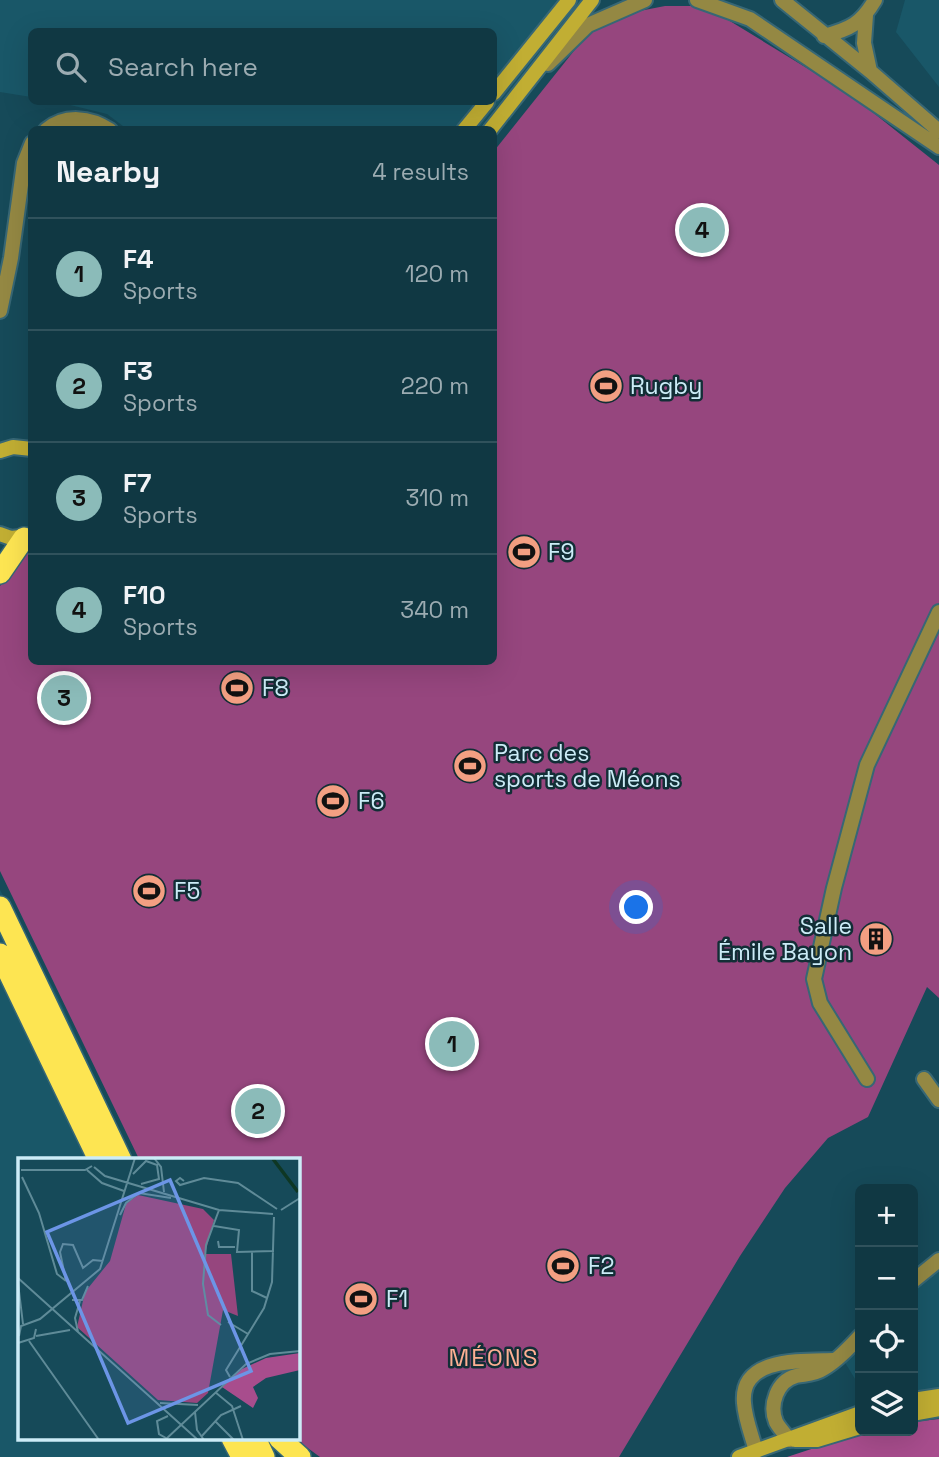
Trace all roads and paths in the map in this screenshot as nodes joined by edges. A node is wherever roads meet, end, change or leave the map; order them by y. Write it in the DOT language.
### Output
graph roads {
  1 [pos="569,0"];
  2 [pos="592,0"];
  3 [pos="645,0"];
  4 [pos="697,0"];
  5 [pos="782,0"];
  6 [pos="875,0"];
  7 [pos="866,15"];
  8 [pos="824,36"];
  9 [pos="870,71"];
  10 [pos="497,89"];
  11 [pos="522,89"];
  12 [pos="485,105"];
  13 [pos="54,126"];
  14 [pos="101,126"];
  15 [pos="467,126"];
  16 [pos="494,126"];
  17 [pos="939,131"];
  18 [pos="939,147"];
  19 [pos="28,153"];
  20 [pos="0,311"];
  21 [pos="28,449"];
  22 [pos="0,451"];
  23 [pos="0,534"];
  24 [pos="28,537"];
  25 [pos="0,573"];
  26 [pos="939,612"];
  27 [pos="0,907"];
  28 [pos="0,954"];
  29 [pos="867,1079"];
  30 [pos="924,1079"];
  31 [pos="939,1100"];
  32 [pos="98,1158"];
  33 [pos="120,1158"];
  34 [pos="939,1260"];
  35 [pos="918,1276"];
  36 [pos="855,1342"];
  37 [pos="833,1360"];
  38 [pos="939,1396"];
  39 [pos="918,1399"];
  40 [pos="939,1409"];
  41 [pos="918,1413"];
  42 [pos="855,1415"];
  43 [pos="855,1429"];
  44 [pos="233,1440"];
  45 [pos="256,1440"];
  46 [pos="281,1440"];
  47 [pos="790,1440"];
  48 [pos="756,1451"];
  49 [pos="242,1457"];
  50 [pos="264,1457"];
  51 [pos="300,1457"];
  52 [pos="739,1457"];
  1 -- 10 [label="main road"];
  2 -- 11 [label="main road"];
  3 -- 11 [label="street"];
  4 -- 18 [label="street"];
  5 -- 8 [label="street"];
  6 -- 7 [label="street"];
  7 -- 8 [label="street"];
  7 -- 9 [label="street"];
  8 -- 9 [label="street"];
  9 -- 17 [label="street"];
  11 -- 16 [label="main road"];
  12 -- 15 [label="main road"];
  13 -- 14 [label="street"];
  19 -- 20 [label="street"];
  21 -- 22 [label="main road"];
  23 -- 24 [label="main road"];
  24 -- 25 [label="highway"];
  26 -- 29 [label="street"];
  27 -- 33 [label="highway"];
  28 -- 32 [label="highway"];
  30 -- 31 [label="street"];
  34 -- 35 [label="street"];
  36 -- 37 [label="street"];
  37 -- 47 [label="street"];
  37 -- 48 [label="street"];
  38 -- 39 [label="main road"];
  40 -- 41 [label="main road"];
  42 -- 47 [label="main road"];
  43 -- 47 [label="main road"];
  44 -- 49 [label="highway"];
  45 -- 50 [label="highway"];
  46 -- 51 [label="highway"];
  47 -- 48 [label="main road"];
  48 -- 52 [label="main road"];
}
